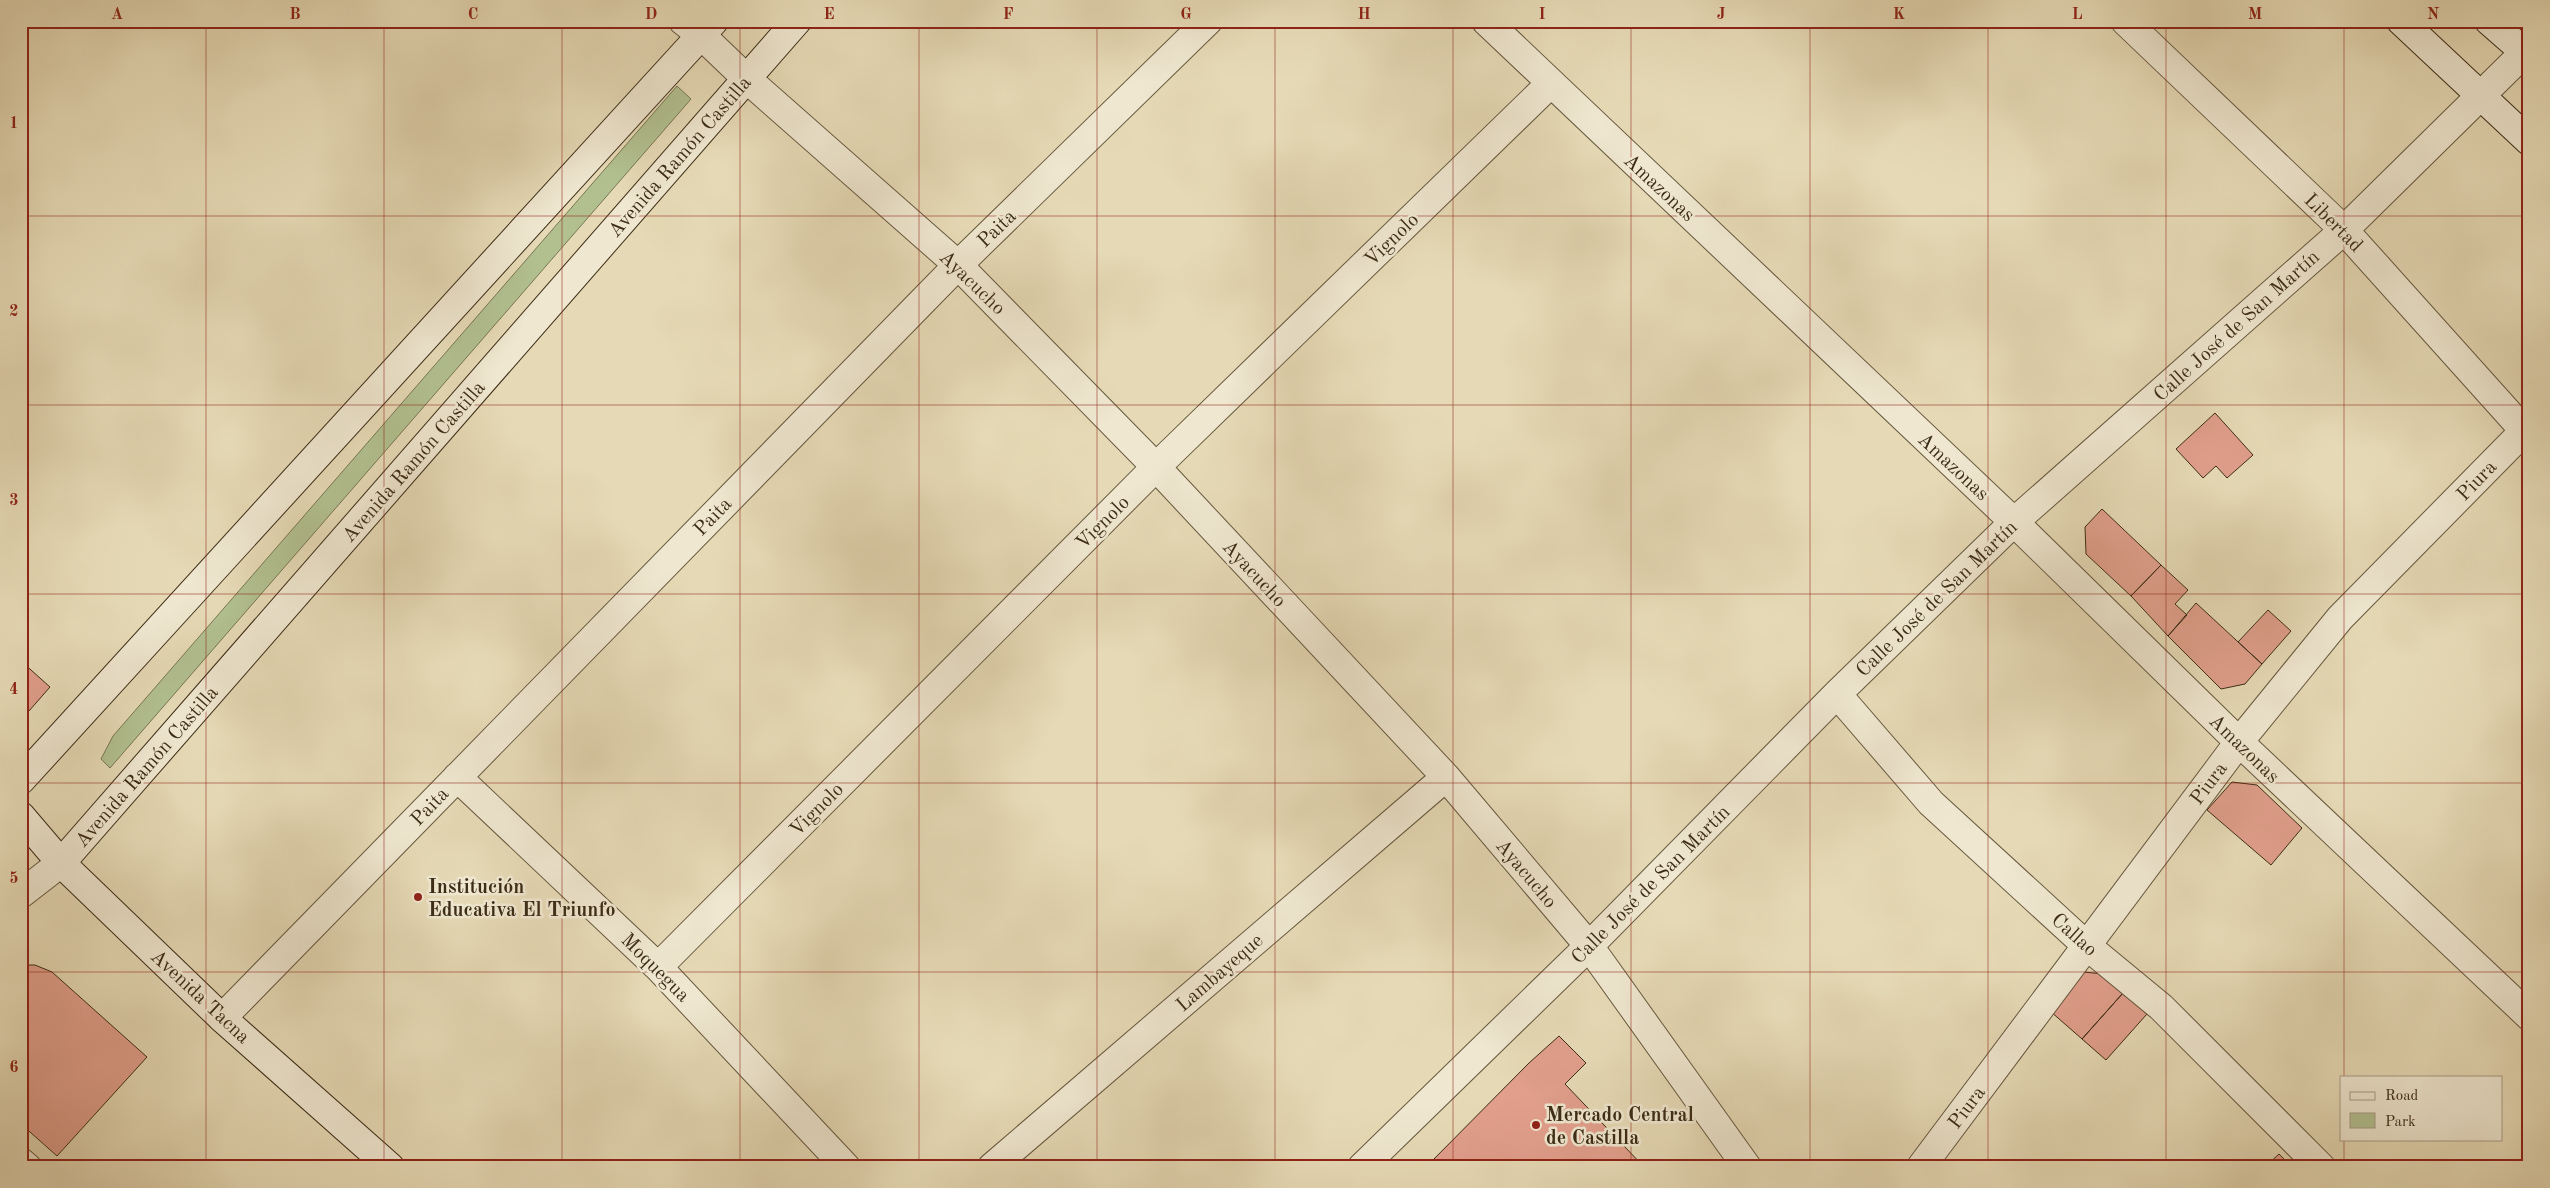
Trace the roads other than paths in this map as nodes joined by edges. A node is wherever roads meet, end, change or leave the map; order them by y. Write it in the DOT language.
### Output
graph roads {
  1 [pos="797,21"];
  2 [pos="1208,21"];
  3 [pos="1486,21"];
  4 [pos="2125,21"];
  5 [pos="2401,21"];
  6 [pos="2489,21"];
  7 [pos="700,26"];
  8 [pos="2527,52"];
  9 [pos="747,79"];
  10 [pos="1551,83"];
  11 [pos="2480,98"];
  12 [pos="2529,141"];
  13 [pos="2344,230"];
  14 [pos="958,265"];
  15 [pos="2527,431"];
  16 [pos="1156,467"];
  17 [pos="2014,522"];
  18 [pos="1836,694"];
  19 [pos="2239,742"];
  20 [pos="457,777"];
  21 [pos="1446,777"];
  22 [pos="21,780"];
  23 [pos="21,816"];
  24 [pos="61,863"];
  25 [pos="21,894"];
  26 [pos="1589,946"];
  27 [pos="2087,946"];
  28 [pos="658,967"];
  29 [pos="2529,1016"];
  30 [pos="222,1018"];
  31 [pos="21,1162"];
  32 [pos="27,1167"];
  33 [pos="390,1167"];
  34 [pos="846,1167"];
  35 [pos="992,1167"];
  36 [pos="1362,1167"];
  37 [pos="1747,1167"];
  38 [pos="1920,1167"];
  39 [pos="2321,1167"];
  1 -- 9 [label="street, Avenida Ramón Castilla"];
  2 -- 14 [label="street, Paita"];
  3 -- 10 [label="street, Amazonas"];
  4 -- 13 [label="street, Libertad"];
  5 -- 11 [label="street"];
  6 -- 8 [label="street"];
  7 -- 9 [label="street, Ayacucho"];
  7 -- 22 [label="street"];
  8 -- 11 [label="street, Calle José de San Martín"];
  9 -- 14 [label="street, Ayacucho"];
  9 -- 24 [label="street, Avenida Ramón Castilla"];
  10 -- 16 [label="street, Vignolo"];
  10 -- 17 [label="street, Amazonas"];
  11 -- 12 [label="street"];
  11 -- 13 [label="street, Calle José de San Martín"];
  13 -- 15 [label="street, Libertad"];
  13 -- 17 [label="street, Calle José de San Martín"];
  14 -- 16 [label="street, Ayacucho"];
  14 -- 20 [label="street, Paita"];
  15 -- 19 [label="street, Piura"];
  16 -- 21 [label="street, Ayacucho"];
  16 -- 28 [label="street, Vignolo"];
  17 -- 18 [label="street, Calle José de San Martín"];
  17 -- 19 [label="street, Amazonas"];
  18 -- 26 [label="street, Calle José de San Martín"];
  18 -- 27 [label="street, Callao"];
  19 -- 27 [label="street, Piura"];
  19 -- 29 [label="street, Amazonas"];
  20 -- 28 [label="street, Moquegua"];
  20 -- 30 [label="street, Paita"];
  21 -- 26 [label="street, Ayacucho"];
  21 -- 35 [label="street, Lambayeque"];
  23 -- 24 [label="street, Avenida Tacna"];
  24 -- 25 [label="street, Avenida Ramón Castilla"];
  24 -- 30 [label="street, Avenida Tacna"];
  26 -- 36 [label="street, Calle José de San Martín"];
  26 -- 37 [label="street, Ayacucho"];
  27 -- 38 [label="street, Piura"];
  27 -- 39 [label="street, Callao"];
  28 -- 34 [label="street, Moquegua"];
  30 -- 33 [label="street, Avenida Tacna"];
  31 -- 32 [label="street"];
}
